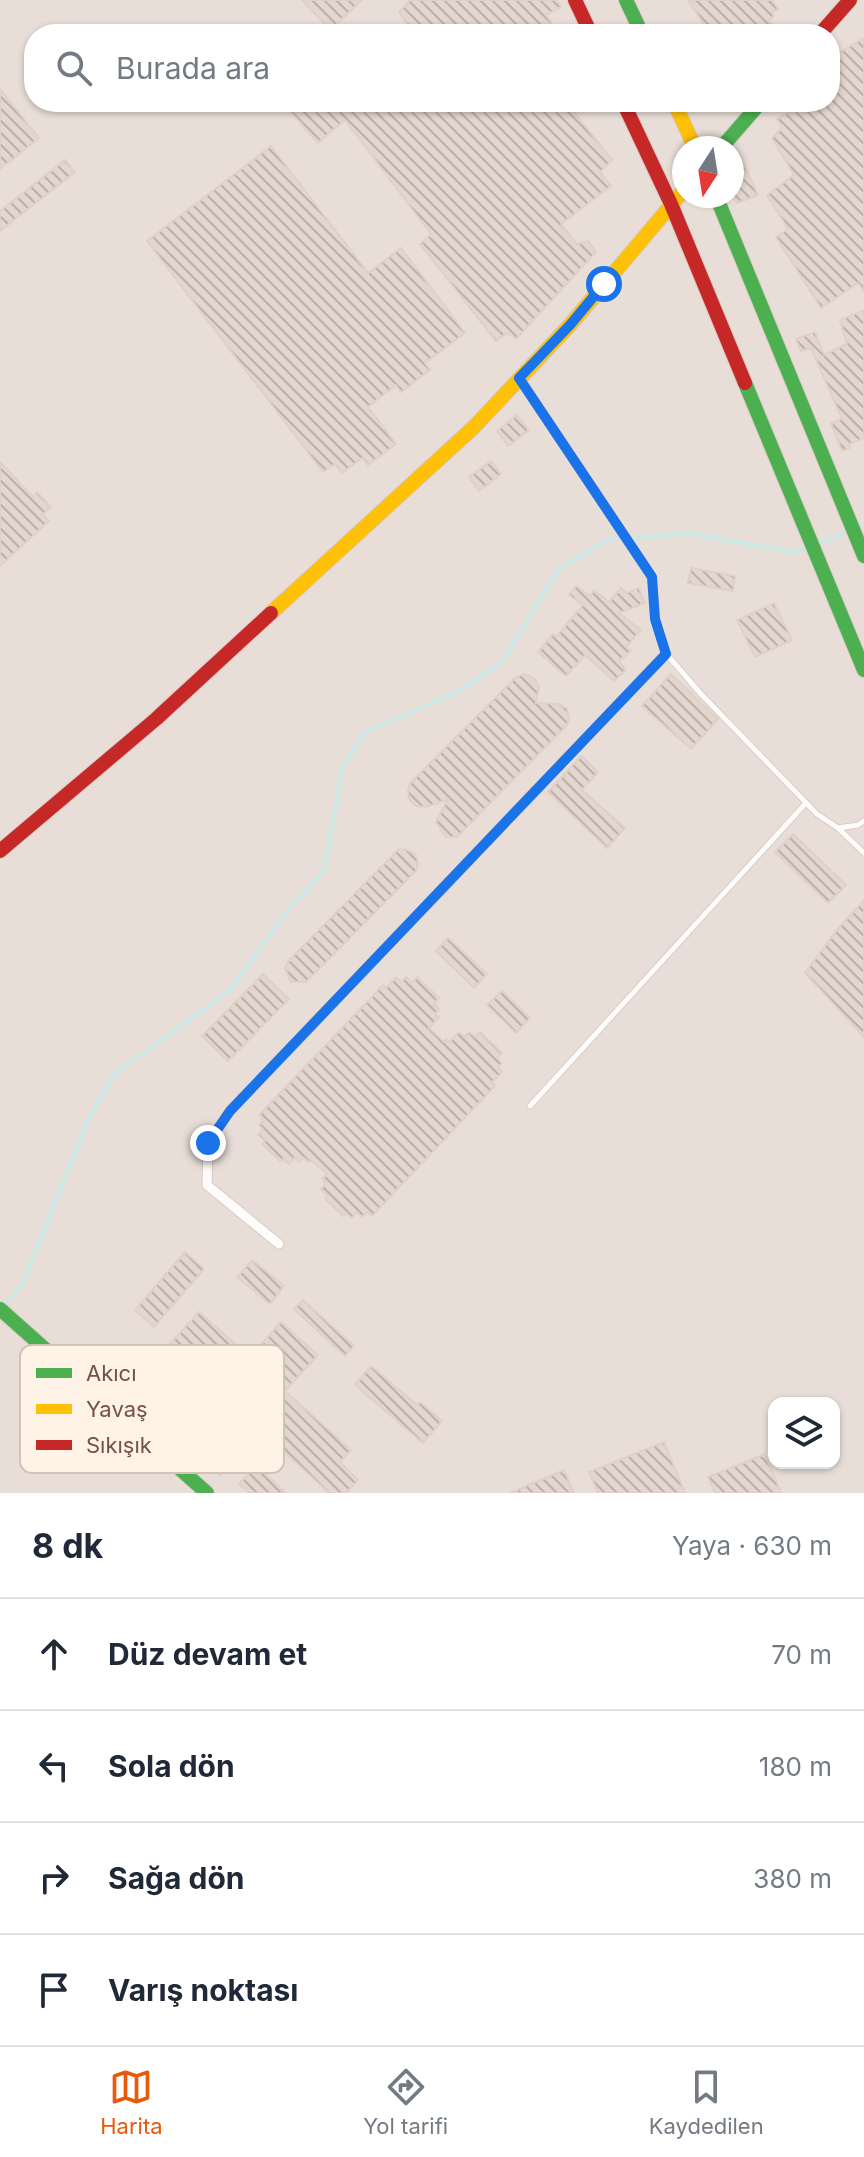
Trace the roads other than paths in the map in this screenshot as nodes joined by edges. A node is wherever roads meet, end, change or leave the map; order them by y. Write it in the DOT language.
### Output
graph roads {
  1 [pos="575,0"];
  2 [pos="626,0"];
  3 [pos="850,0"];
  4 [pos="586,24"];
  5 [pos="637,24"];
  6 [pos="829,24"];
  7 [pos="628,112"];
  8 [pos="679,112"];
  9 [pos="752,112"];
  10 [pos="690,136"];
  11 [pos="731,136"];
  12 [pos="671,204"];
  13 [pos="721,208"];
  14 [pos="519,378"];
  15 [pos="864,556"];
  16 [pos="666,654"];
  17 [pos="864,670"];
  18 [pos="806,803"];
  19 [pos="864,821"];
  20 [pos="838,828"];
  21 [pos="0,851"];
  22 [pos="864,853"];
  23 [pos="530,1106"];
  24 [pos="279,1244"];
  25 [pos="0,1309"];
  26 [pos="40,1345"];
  27 [pos="184,1473"];
  28 [pos="207,1493"];
  1 -- 4 [label="street"];
  2 -- 5 [label="street"];
  3 -- 6 [label="street"];
  7 -- 12 [label="street"];
  8 -- 10 [label="street"];
  9 -- 11 [label="street"];
  12 -- 14 [label="street"];
  12 -- 17 [label="street"];
  13 -- 15 [label="street"];
  14 -- 16 [label="lane"];
  14 -- 21 [label="street"];
  16 -- 18 [label="lane"];
  16 -- 24 [label="street"];
  18 -- 20 [label="lane"];
  18 -- 23 [label="lane"];
  19 -- 20 [label="lane"];
  20 -- 22 [label="lane"];
  25 -- 26 [label="street"];
  27 -- 28 [label="street"];
}
